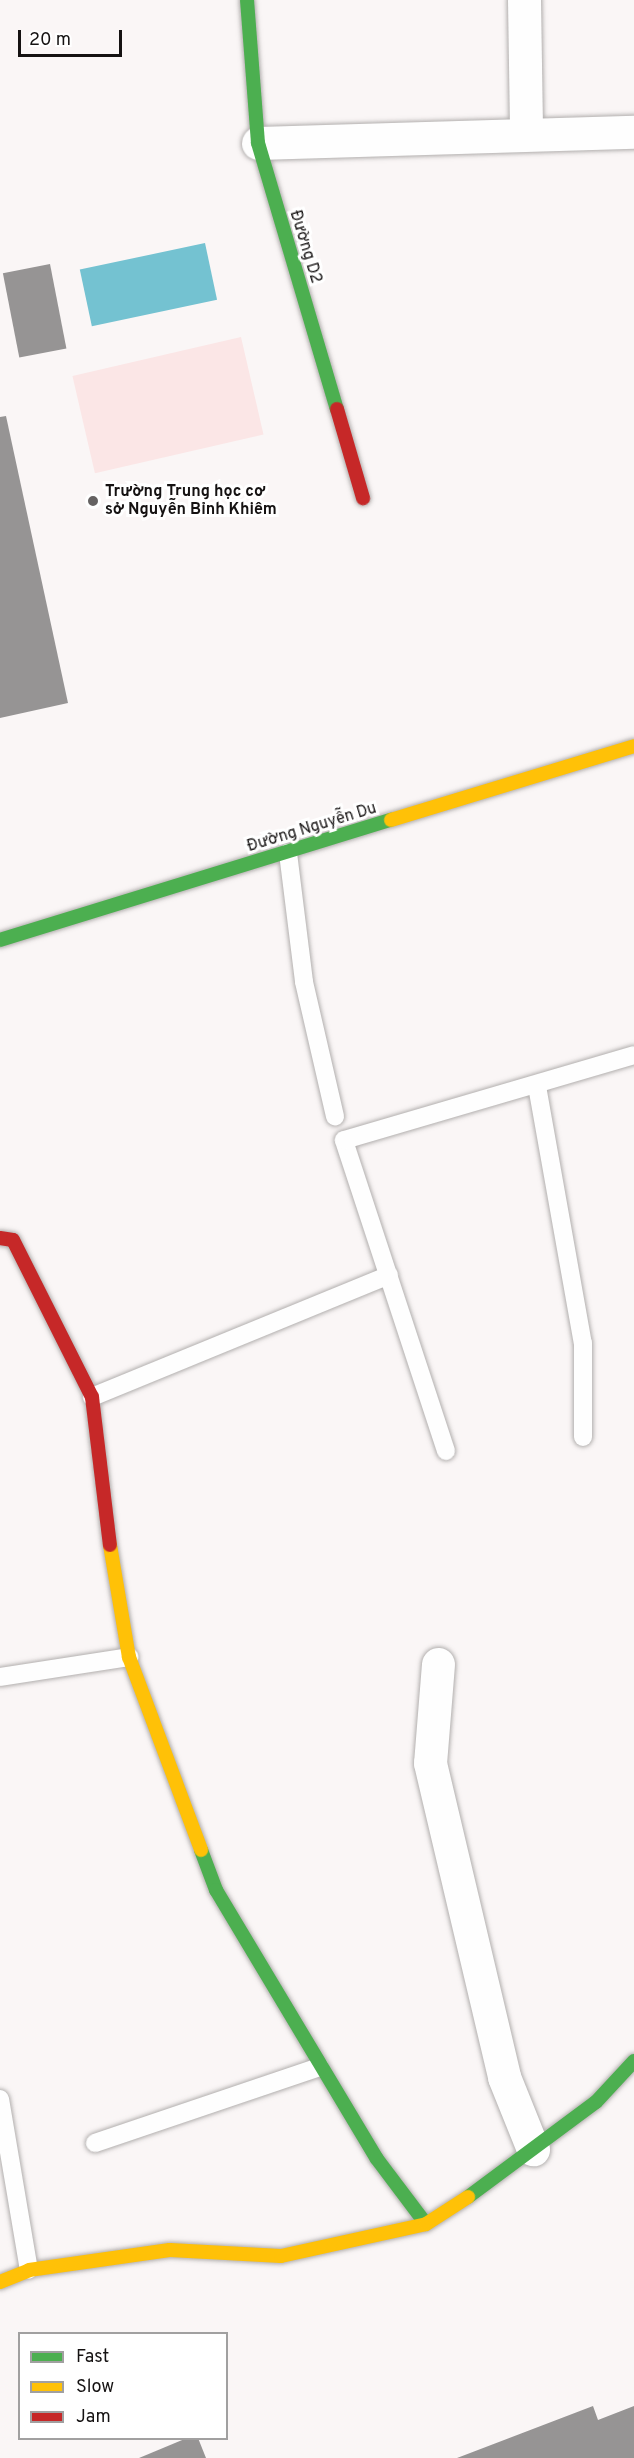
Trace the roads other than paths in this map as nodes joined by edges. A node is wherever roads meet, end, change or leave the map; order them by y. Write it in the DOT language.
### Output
graph roads {
  1 [pos="247,0"];
  2 [pos="524,0"];
  3 [pos="634,132"];
  4 [pos="526,134"];
  5 [pos="258,143"];
  6 [pos="363,498"];
  7 [pos="634,746"];
  8 [pos="288,853"];
  9 [pos="0,940"];
  10 [pos="634,1055"];
  11 [pos="537,1086"];
  12 [pos="335,1116"];
  13 [pos="0,1238"];
  14 [pos="389,1275"];
  15 [pos="92,1397"];
  16 [pos="583,1437"];
  17 [pos="446,1450"];
  18 [pos="129,1657"];
  19 [pos="438,1664"];
  20 [pos="0,1677"];
  21 [pos="634,2061"];
  22 [pos="320,2067"];
  23 [pos="0,2099"];
  24 [pos="95,2143"];
  25 [pos="533,2149"];
  26 [pos="426,2224"];
  27 [pos="29,2270"];
  28 [pos="0,2282"];
  1 -- 5 [label="street, Đường D2"];
  2 -- 4 [label="street"];
  3 -- 4 [label="street"];
  4 -- 5 [label="street"];
  5 -- 6 [label="street, Đường D2"];
  7 -- 8 [label="street, Đường Nguyễn Du"];
  8 -- 9 [label="street, Đường Nguyễn Du"];
  8 -- 12 [label="lane"];
  10 -- 11 [label="lane"];
  11 -- 14 [label="lane"];
  11 -- 16 [label="lane"];
  13 -- 15 [label="street"];
  14 -- 15 [label="lane"];
  14 -- 17 [label="lane"];
  15 -- 18 [label="street"];
  18 -- 20 [label="lane"];
  18 -- 22 [label="street"];
  19 -- 25 [label="street"];
  21 -- 25 [label="street"];
  22 -- 24 [label="lane"];
  22 -- 26 [label="street"];
  23 -- 27 [label="lane"];
  25 -- 26 [label="street"];
  26 -- 27 [label="street"];
  27 -- 28 [label="street"];
}
